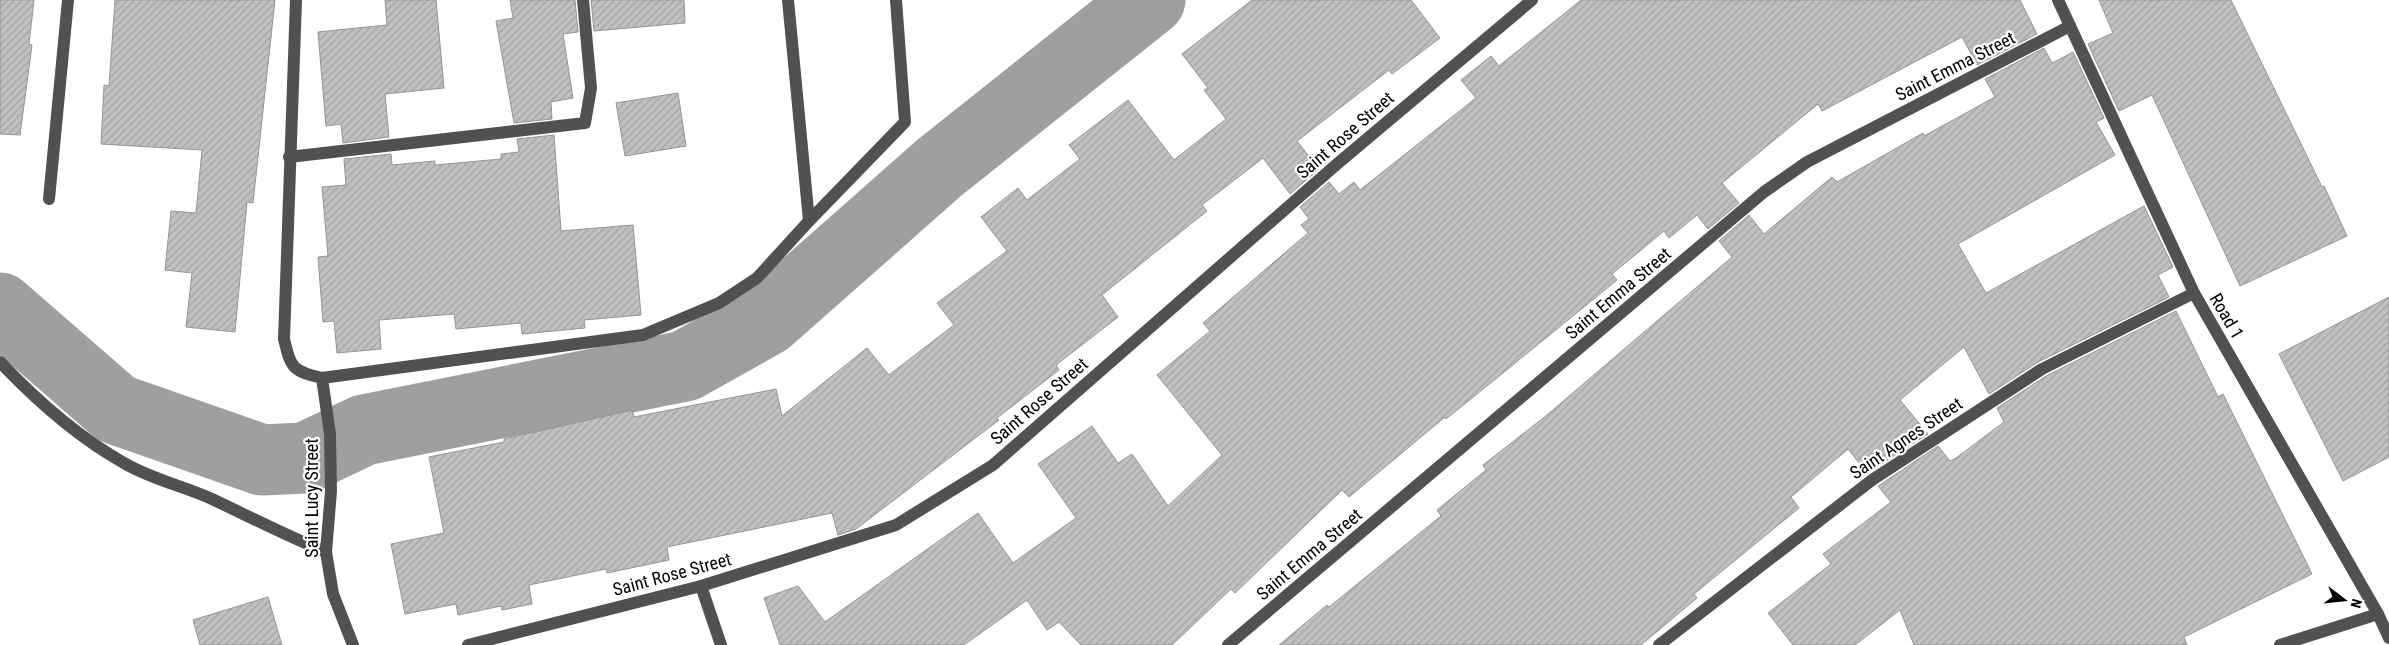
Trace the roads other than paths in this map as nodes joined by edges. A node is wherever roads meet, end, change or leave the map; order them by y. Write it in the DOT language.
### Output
graph roads {
  1 [pos="68,0"];
  2 [pos="296,0"];
  3 [pos="583,0"];
  4 [pos="788,0"];
  5 [pos="896,0"];
  6 [pos="1532,0"];
  7 [pos="2058,0"];
  8 [pos="2070,26"];
  9 [pos="289,157"];
  10 [pos="49,199"];
  11 [pos="808,221"];
  12 [pos="2194,293"];
  13 [pos="0,362"];
  14 [pos="322,378"];
  15 [pos="326,552"];
  16 [pos="701,586"];
  17 [pos="2378,614"];
  18 [pos="2389,638"];
  19 [pos="353,645"];
  20 [pos="468,645"];
  21 [pos="721,645"];
  22 [pos="1228,645"];
  23 [pos="1659,645"];
  24 [pos="2280,645"];
  1 -- 10 [label="street"];
  2 -- 9 [label="street"];
  3 -- 9 [label="street"];
  4 -- 11 [label="street"];
  5 -- 11 [label="street"];
  6 -- 16 [label="street, Saint Rose Street"];
  7 -- 8 [label="street, Road 1"];
  8 -- 12 [label="street, Road 1"];
  8 -- 22 [label="street, Saint Emma Street"];
  9 -- 14 [label="street"];
  11 -- 14 [label="street"];
  12 -- 17 [label="street, Road 1"];
  12 -- 23 [label="street, Saint Agnes Street"];
  13 -- 15 [label="street"];
  14 -- 15 [label="street, Saint Lucy Street"];
  15 -- 19 [label="street, Saint Lucy Street"];
  16 -- 20 [label="street, Saint Rose Street"];
  16 -- 21 [label="street"];
  17 -- 18 [label="street, Road 1"];
  17 -- 24 [label="street"];
}
